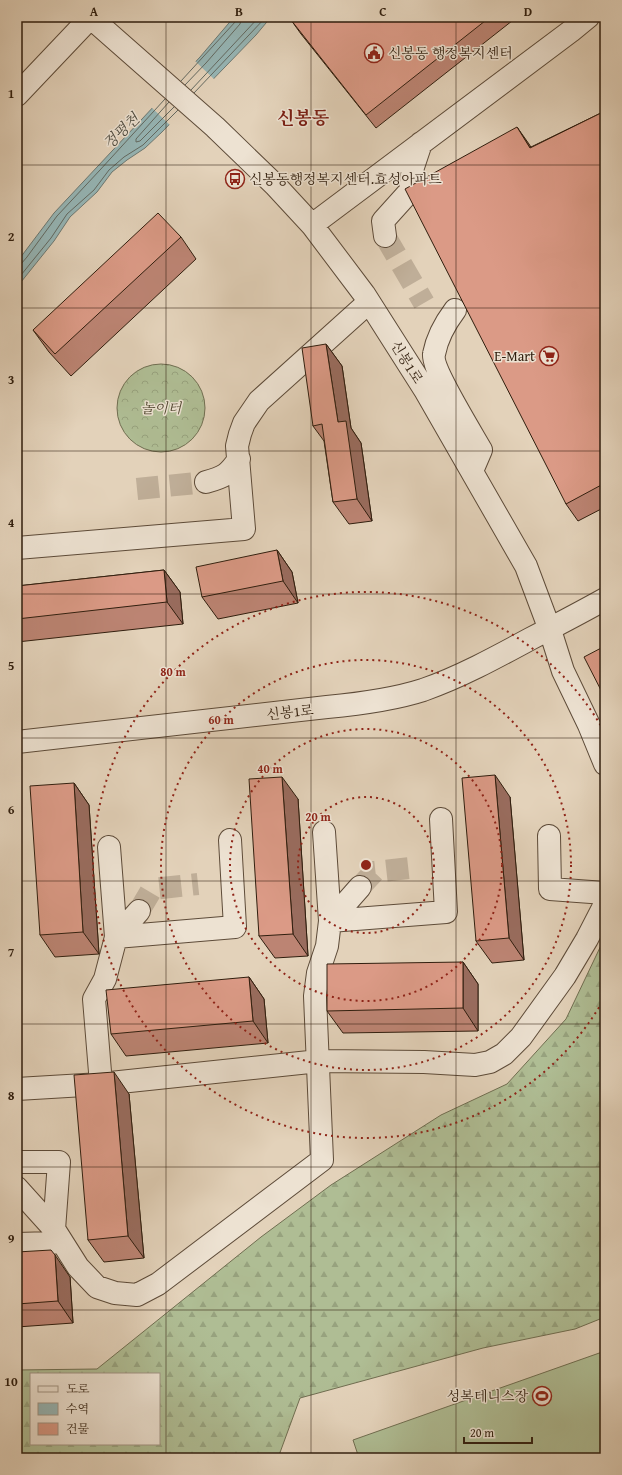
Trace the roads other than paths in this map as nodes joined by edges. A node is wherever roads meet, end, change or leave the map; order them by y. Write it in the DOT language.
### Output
graph roads {
  1 [pos="91,17"];
  2 [pos="588,17"];
  3 [pos="17,95"];
  4 [pos="421,143"];
  5 [pos="312,225"];
  6 [pos="385,236"];
  7 [pos="369,302"];
  8 [pos="455,310"];
  9 [pos="238,459"];
  10 [pos="472,471"];
  11 [pos="206,482"];
  12 [pos="17,548"];
  13 [pos="605,599"];
  14 [pos="550,630"];
  15 [pos="17,742"];
  16 [pos="605,764"];
  17 [pos="441,819"];
  18 [pos="324,832"];
  19 [pos="549,836"];
  20 [pos="230,840"];
  21 [pos="109,847"];
  22 [pos="360,887"];
  23 [pos="605,893"];
  24 [pos="605,904"];
  25 [pos="138,910"];
  26 [pos="330,921"];
  27 [pos="116,937"];
  28 [pos="319,1061"];
  29 [pos="101,1084"];
  30 [pos="17,1089"];
  31 [pos="17,1162"];
  32 [pos="17,1188"];
  33 [pos="54,1229"];
  34 [pos="17,1244"];
  1 -- 3 [label="street"];
  1 -- 5 [label="street, 신봉1로"];
  2 -- 4 [label="street"];
  4 -- 5 [label="street"];
  4 -- 6 [label="street"];
  5 -- 7 [label="street, 신봉1로"];
  7 -- 9 [label="street"];
  7 -- 10 [label="street, 신봉1로"];
  8 -- 10 [label="street"];
  9 -- 11 [label="street"];
  9 -- 12 [label="street"];
  10 -- 14 [label="street, 신봉1로"];
  13 -- 14 [label="street, 신봉1로"];
  14 -- 15 [label="street, 신봉1로"];
  14 -- 16 [label="street, 신봉1로"];
  17 -- 26 [label="street"];
  18 -- 26 [label="street"];
  19 -- 23 [label="street"];
  20 -- 27 [label="street"];
  21 -- 27 [label="street"];
  22 -- 26 [label="street"];
  24 -- 28 [label="street"];
  25 -- 27 [label="street"];
  26 -- 28 [label="street"];
  27 -- 29 [label="street"];
  28 -- 29 [label="street"];
  28 -- 33 [label="street"];
  29 -- 30 [label="street"];
  31 -- 33 [label="street"];
  32 -- 33 [label="street"];
  33 -- 34 [label="street"];
}
